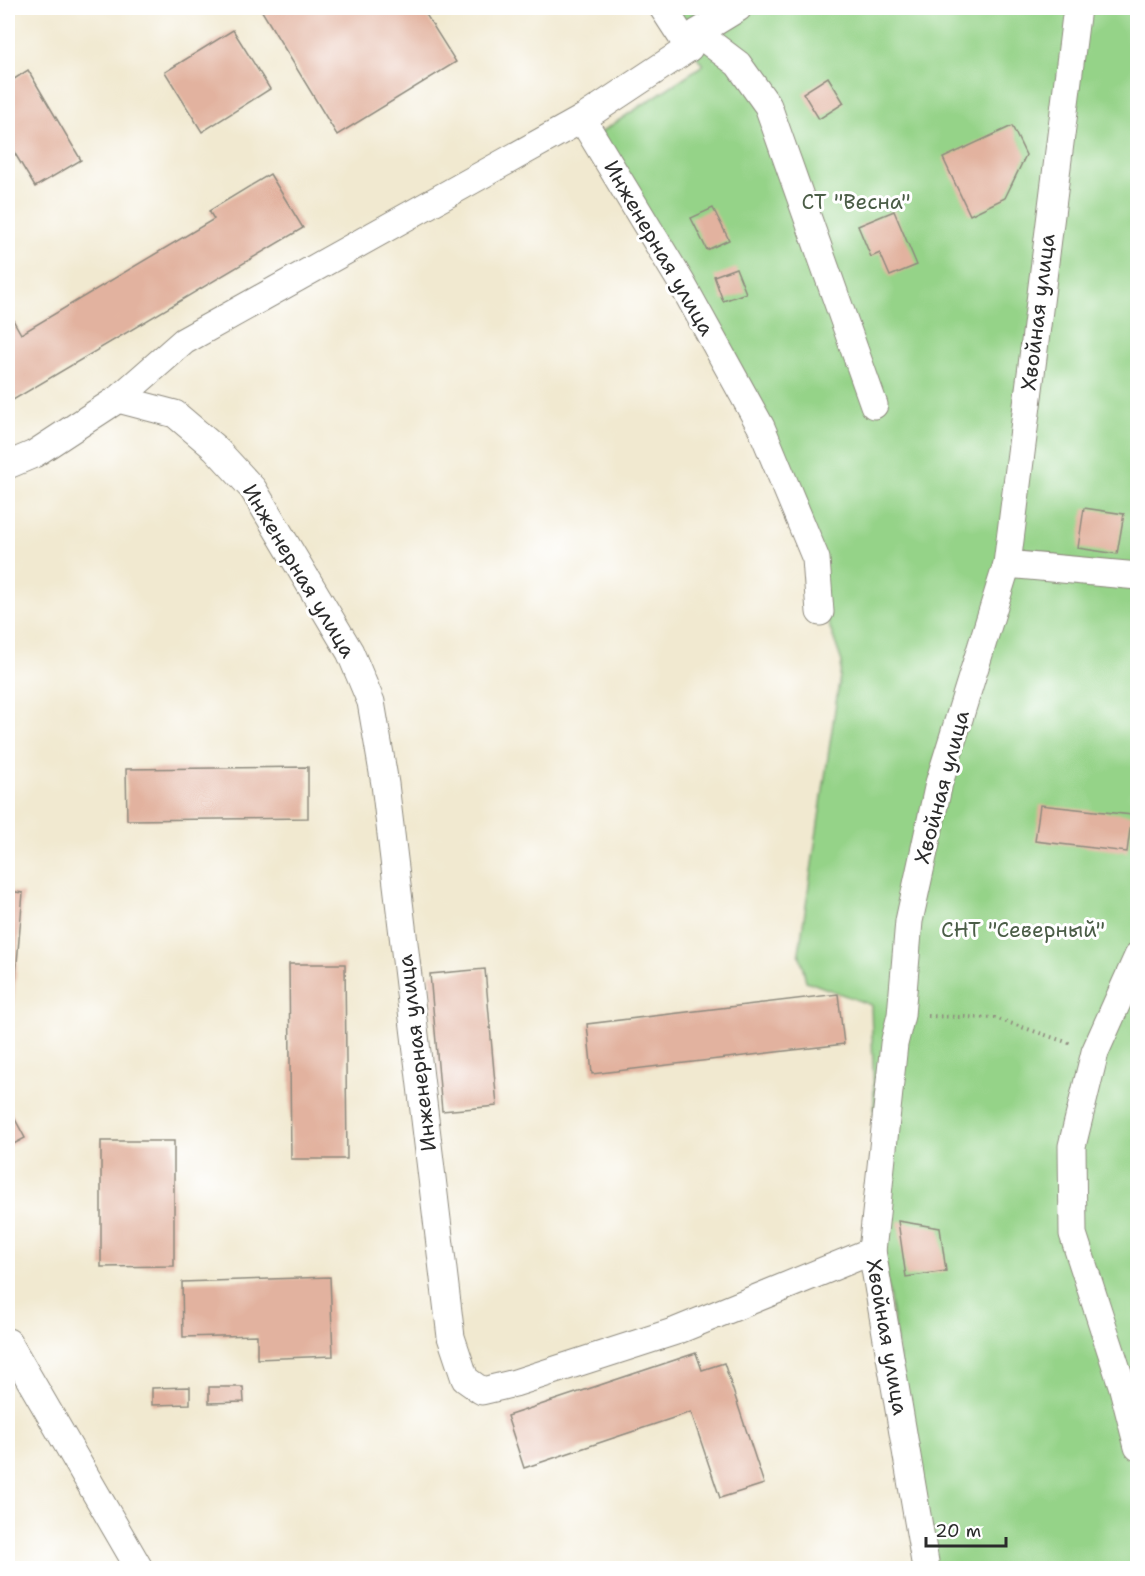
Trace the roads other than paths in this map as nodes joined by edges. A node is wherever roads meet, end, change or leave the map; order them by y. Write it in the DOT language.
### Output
graph roads {
  1 [pos="663,8"];
  2 [pos="738,8"];
  3 [pos="1077,8"];
  4 [pos="693,40"];
  5 [pos="582,119"];
  6 [pos="118,399"];
  7 [pos="874,405"];
  8 [pos="8,465"];
  9 [pos="1007,564"];
  10 [pos="1137,576"];
  11 [pos="820,612"];
  12 [pos="1137,956"];
  13 [pos="872,1251"];
  14 [pos="8,1342"];
  15 [pos="1137,1447"];
  16 [pos="139,1569"];
  17 [pos="926,1569"];
  1 -- 4 [label="street"];
  2 -- 4 [label="street"];
  3 -- 9 [label="street, Хвойная улица"];
  4 -- 5 [label="street"];
  4 -- 7 [label="street"];
  5 -- 6 [label="street"];
  5 -- 11 [label="street, Инженерная улица"];
  6 -- 8 [label="street"];
  6 -- 13 [label="street, Инженерная улица"];
  9 -- 10 [label="street"];
  9 -- 13 [label="street, Хвойная улица"];
  12 -- 15 [label="street"];
  13 -- 17 [label="street, Хвойная улица"];
  14 -- 16 [label="street"];
}
